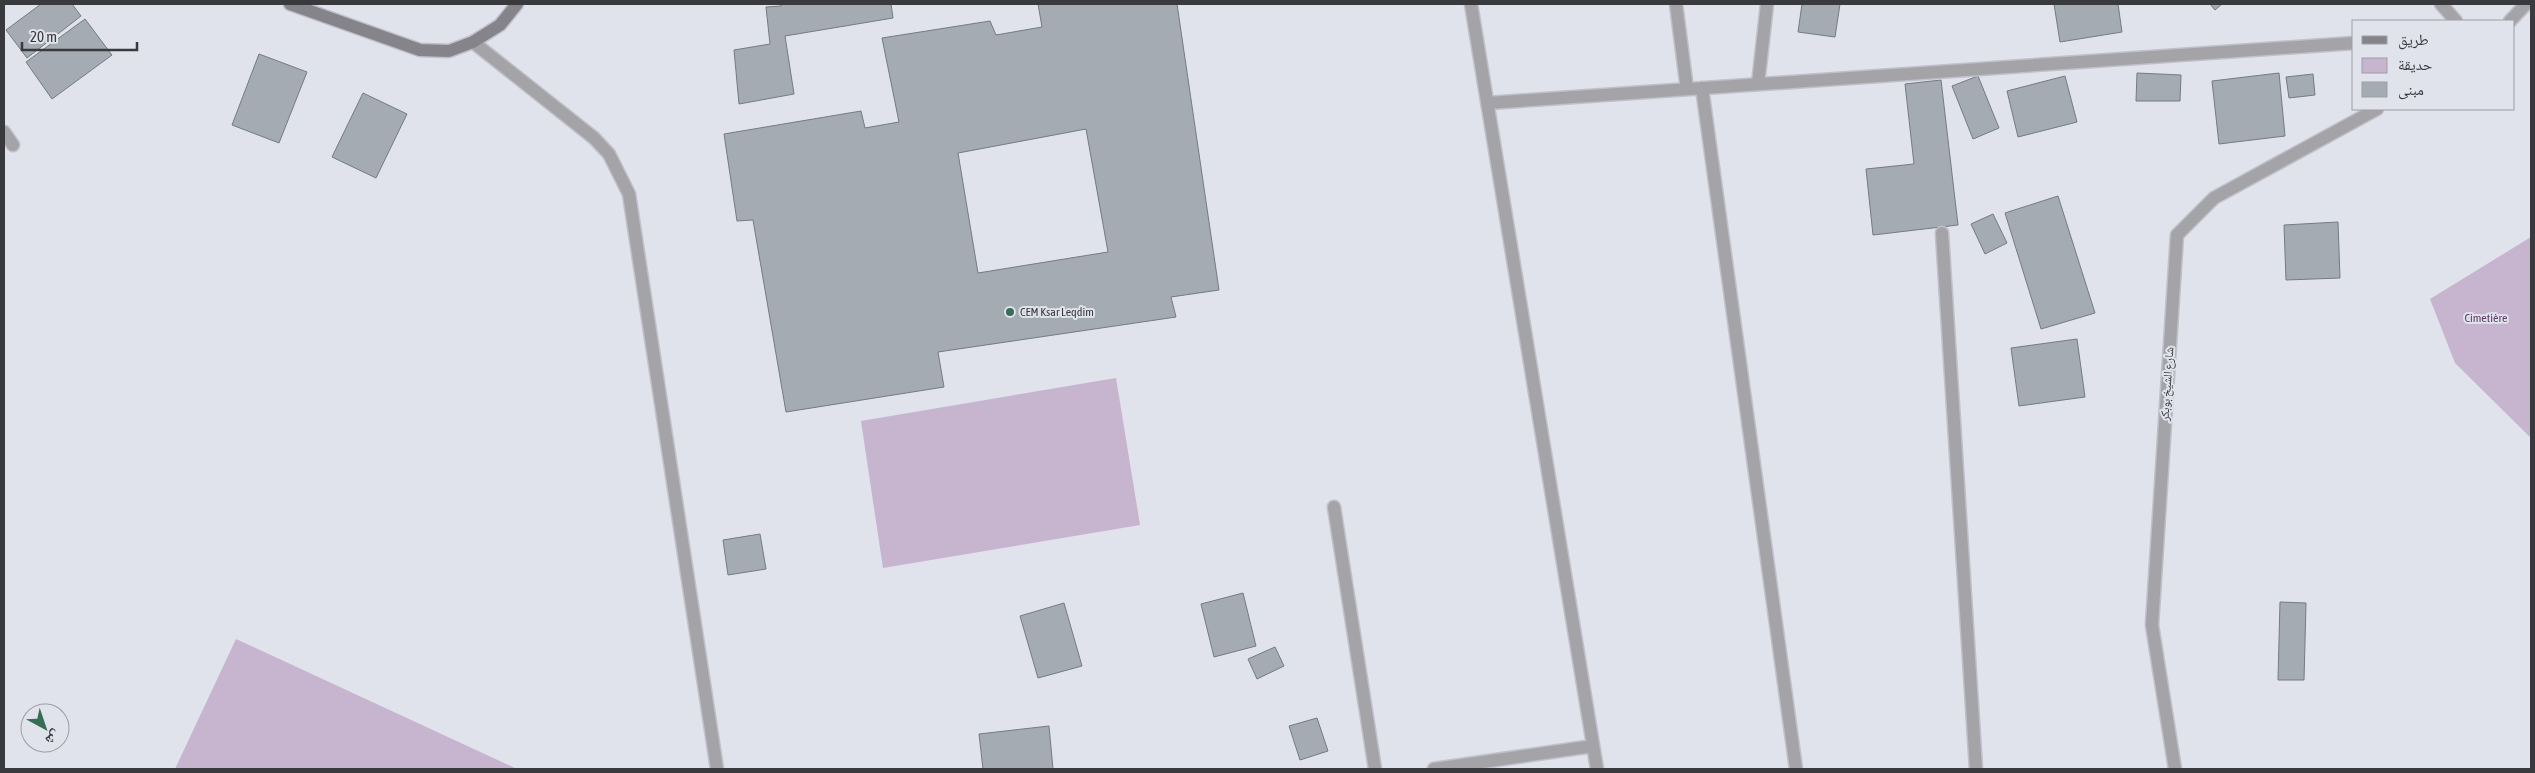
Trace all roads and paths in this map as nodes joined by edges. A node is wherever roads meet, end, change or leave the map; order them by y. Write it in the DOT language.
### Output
graph roads {
  1 [pos="290,4"];
  2 [pos="517,4"];
  3 [pos="1471,4"];
  4 [pos="1676,4"];
  5 [pos="1767,4"];
  6 [pos="2441,4"];
  7 [pos="2526,4"];
  8 [pos="2455,20"];
  9 [pos="2511,20"];
  10 [pos="473,42"];
  11 [pos="2352,42"];
  12 [pos="1758,84"];
  13 [pos="1702,88"];
  14 [pos="1687,89"];
  15 [pos="1488,103"];
  16 [pos="2375,110"];
  17 [pos="4,132"];
  18 [pos="13,145"];
  19 [pos="1942,233"];
  20 [pos="1334,507"];
  21 [pos="1593,746"];
  22 [pos="717,769"];
  23 [pos="1375,769"];
  24 [pos="1434,769"];
  25 [pos="1597,769"];
  26 [pos="1796,769"];
  27 [pos="1976,769"];
  28 [pos="2176,769"];
  1 -- 10 [label="street"];
  2 -- 10 [label="street"];
  3 -- 15 [label="street"];
  4 -- 14 [label="street"];
  5 -- 12 [label="street"];
  6 -- 8 [label="street"];
  7 -- 9 [label="street"];
  10 -- 22 [label="street"];
  11 -- 12 [label="street"];
  12 -- 13 [label="street"];
  13 -- 14 [label="street"];
  13 -- 26 [label="street"];
  14 -- 15 [label="street"];
  15 -- 21 [label="street"];
  16 -- 28 [label="street, شارع الشيخ بوبكر"];
  17 -- 18 [label="street"];
  19 -- 27 [label="street"];
  20 -- 23 [label="street"];
  21 -- 24 [label="street"];
  21 -- 25 [label="street"];
}
